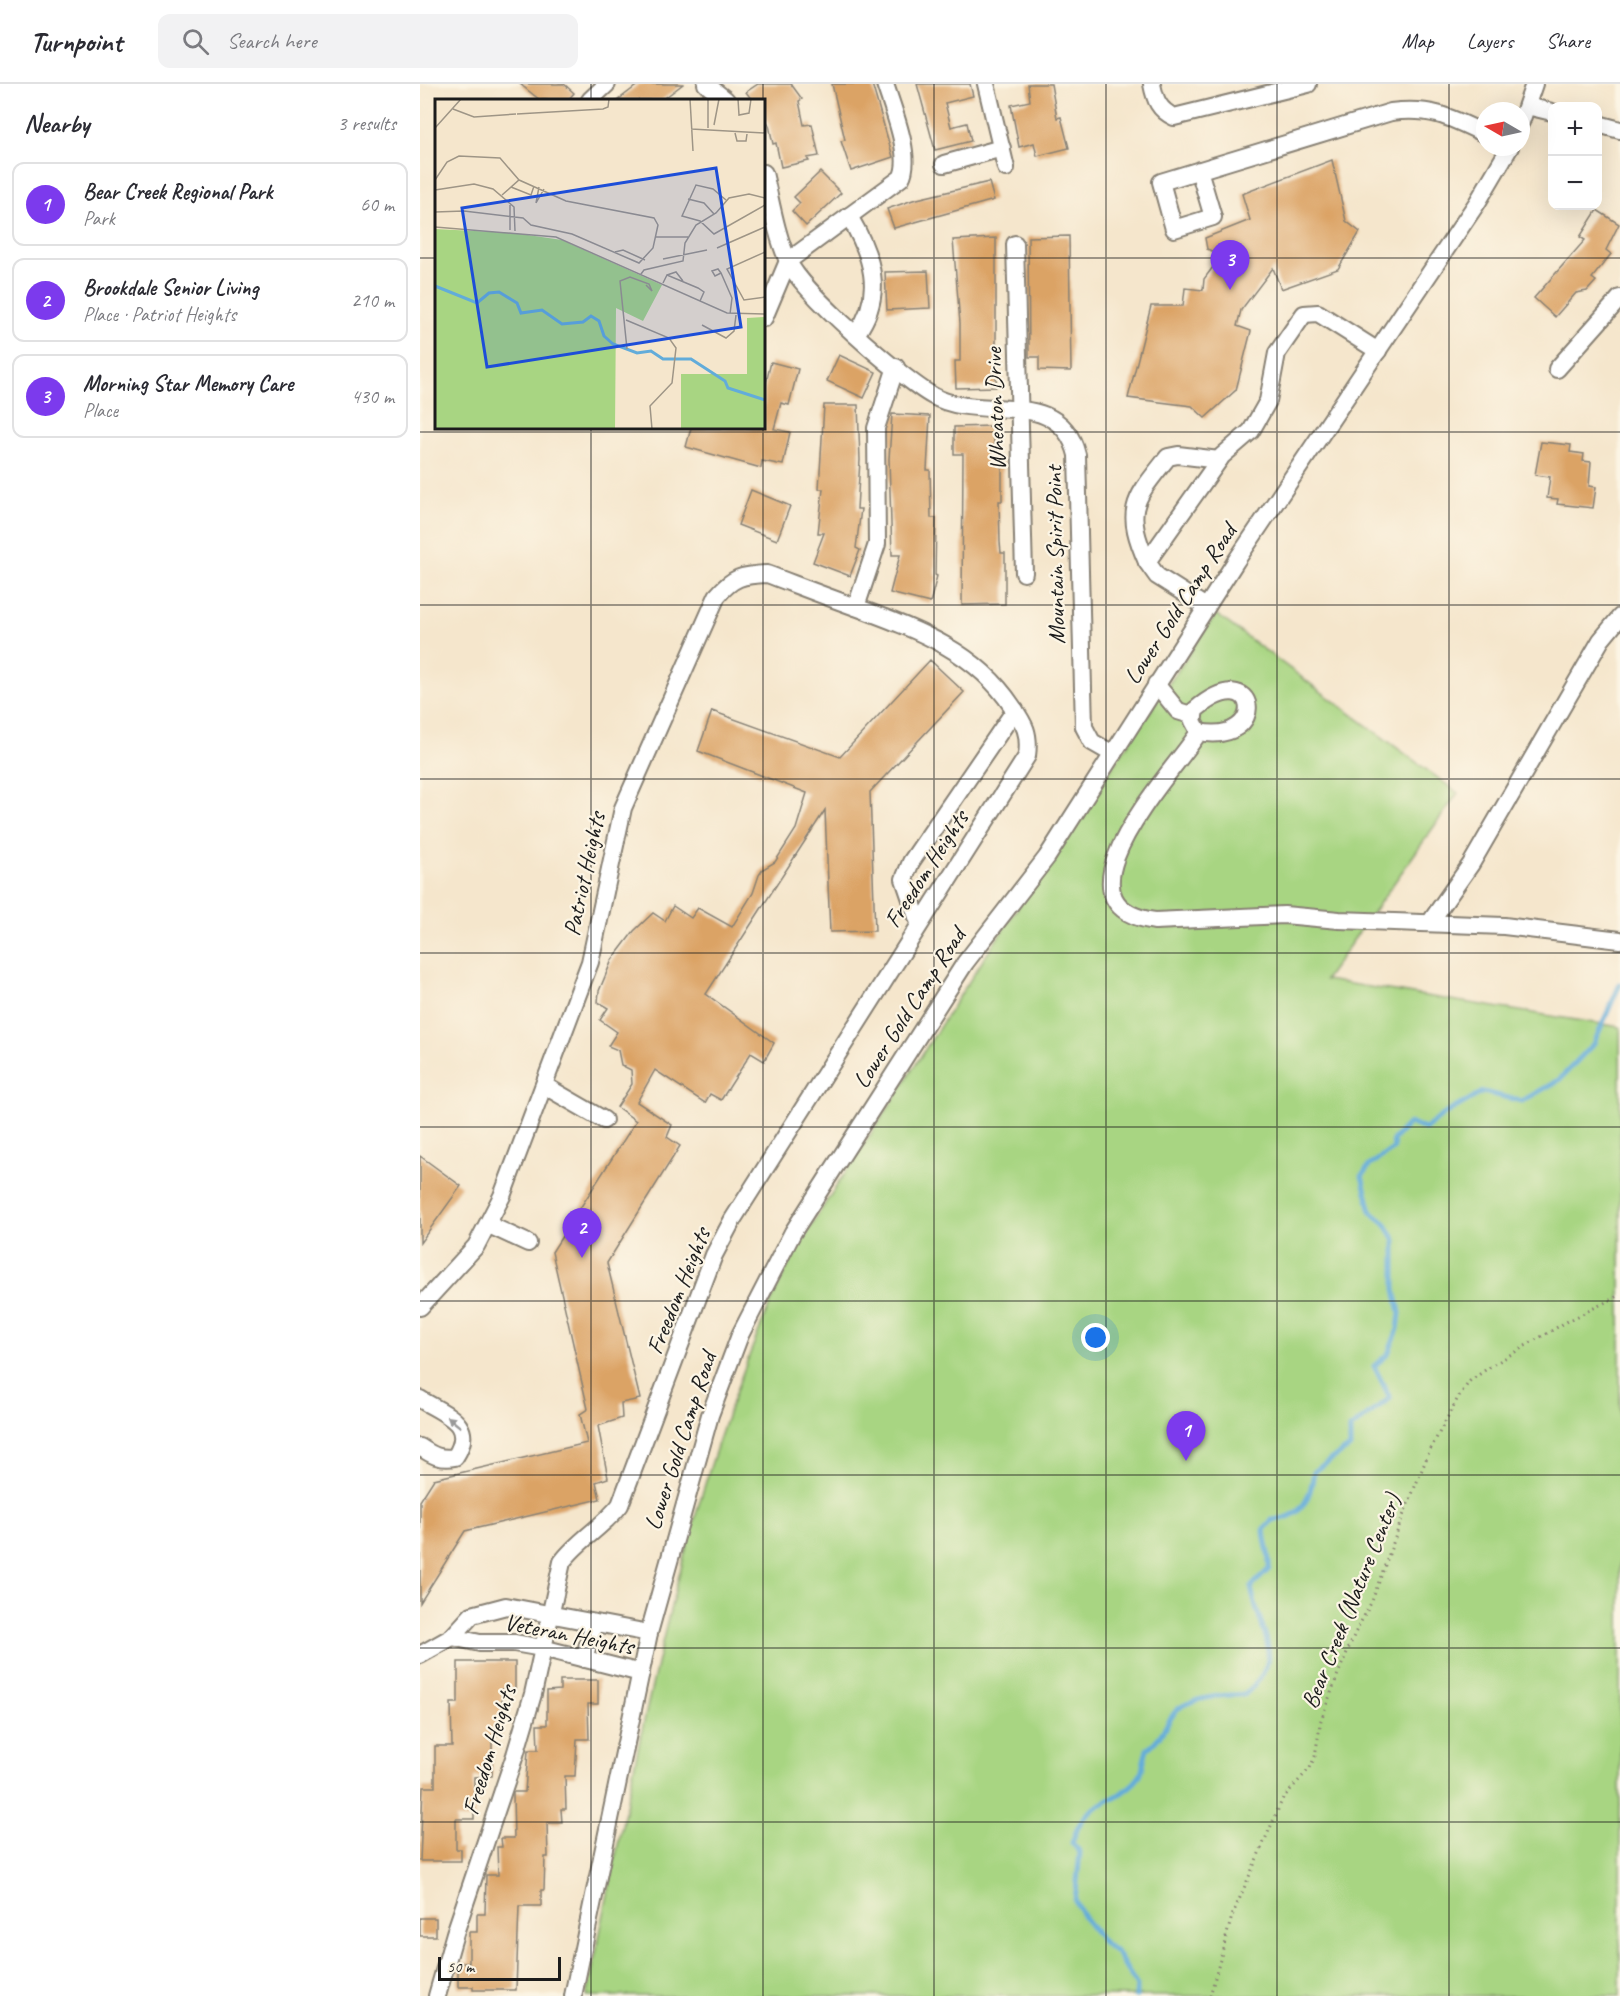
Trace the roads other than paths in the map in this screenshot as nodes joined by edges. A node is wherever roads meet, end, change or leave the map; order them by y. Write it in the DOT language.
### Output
graph roads {
  1 [pos="607,84"];
  2 [pos="706,84"];
  3 [pos="885,84"];
  4 [pos="986,84"];
  5 [pos="1152,84"];
  6 [pos="1308,84"];
  7 [pos="1534,84"];
  8 [pos="591,99"];
  9 [pos="725,99"];
  10 [pos="1528,102"];
  11 [pos="1530,107"];
  12 [pos="1548,111"];
  13 [pos="1602,125"];
  14 [pos="1620,129"];
  15 [pos="1476,130"];
  16 [pos="1002,148"];
  17 [pos="1505,156"];
  18 [pos="944,164"];
  19 [pos="1006,168"];
  20 [pos="1199,170"];
  21 [pos="765,177"];
  22 [pos="849,216"];
  23 [pos="1015,244"];
  24 [pos="788,261"];
  25 [pos="1620,298"];
  26 [pos="765,316"];
  27 [pos="857,333"];
  28 [pos="1378,351"];
  29 [pos="896,367"];
  30 [pos="1557,369"];
  31 [pos="1019,410"];
  32 [pos="1219,460"];
  33 [pos="1147,562"];
  34 [pos="1024,573"];
  35 [pos="1206,608"];
  36 [pos="864,610"];
  37 [pos="1620,617"];
  38 [pos="1155,684"];
  39 [pos="1015,710"];
  40 [pos="1113,754"];
  41 [pos="1431,921"];
  42 [pos="919,923"];
  43 [pos="1620,940"];
  44 [pos="545,1086"];
  45 [pos="604,1120"];
  46 [pos="489,1225"];
  47 [pos="528,1243"];
  48 [pos="420,1307"];
  49 [pos="420,1399"];
  50 [pos="420,1448"];
  51 [pos="548,1615"];
  52 [pos="594,1623"];
  53 [pos="649,1633"];
  54 [pos="452,1637"];
  55 [pos="542,1648"];
  56 [pos="420,1655"];
  57 [pos="584,1659"];
  58 [pos="641,1673"];
  59 [pos="437,1996"];
  60 [pos="573,1996"];
  1 -- 8 [label="street"];
  2 -- 9 [label="street"];
  3 -- 22 [label="street"];
  4 -- 16 [label="street"];
  5 -- 6 [label="street"];
  7 -- 10 [label="street"];
  11 -- 12 [label="street"];
  13 -- 14 [label="street"];
  15 -- 20 [label="street"];
  16 -- 18 [label="street"];
  16 -- 19 [label="street"];
  17 -- 28 [label="street, Lower Gold Camp Road"];
  21 -- 24 [label="street, Mountain Spirit Point"];
  22 -- 24 [label="street"];
  22 -- 27 [label="street"];
  23 -- 31 [label="street, Wheaton Drive"];
  24 -- 26 [label="street"];
  24 -- 27 [label="street, Mountain Spirit Point"];
  25 -- 30 [label="street"];
  27 -- 29 [label="street, Mountain Spirit Point"];
  28 -- 32 [label="street"];
  28 -- 35 [label="street, Lower Gold Camp Road"];
  29 -- 31 [label="street, Mountain Spirit Point"];
  29 -- 36 [label="street"];
  31 -- 34 [label="street, Wheaton Drive"];
  31 -- 40 [label="street, Mountain Spirit Point"];
  32 -- 33 [label="street"];
  32 -- 33 [label="street"];
  33 -- 35 [label="street"];
  35 -- 38 [label="street, Lower Gold Camp Road"];
  36 -- 39 [label="street, Freedom Heights"];
  36 -- 44 [label="street, Patriot Heights"];
  37 -- 41 [label="street"];
  38 -- 40 [label="street, Lower Gold Camp Road"];
  38 -- 41 [label="street"];
  39 -- 42 [label="street, Freedom Heights"];
  39 -- 42 [label="street"];
  40 -- 53 [label="street, Lower Gold Camp Road"];
  41 -- 43 [label="street"];
  42 -- 51 [label="street, Freedom Heights"];
  44 -- 45 [label="street"];
  44 -- 46 [label="street, Patriot Heights"];
  46 -- 47 [label="street"];
  46 -- 48 [label="street, Patriot Heights"];
  50 -- 49 [label="street, one-way"];
  51 -- 52 [label="street, Veteran Heights"];
  51 -- 54 [label="street, Veteran Heights"];
  51 -- 55 [label="street, Freedom Heights"];
  52 -- 53 [label="street, Veteran Heights"];
  52 -- 57 [label="street"];
  53 -- 58 [label="street, Lower Gold Camp Road"];
  54 -- 55 [label="street, Veteran Heights"];
  54 -- 56 [label="street, Veteran Heights"];
  55 -- 57 [label="street, Veteran Heights"];
  55 -- 59 [label="street, Freedom Heights"];
  57 -- 58 [label="street, Veteran Heights"];
  58 -- 60 [label="street, Lower Gold Camp Road"];
}
